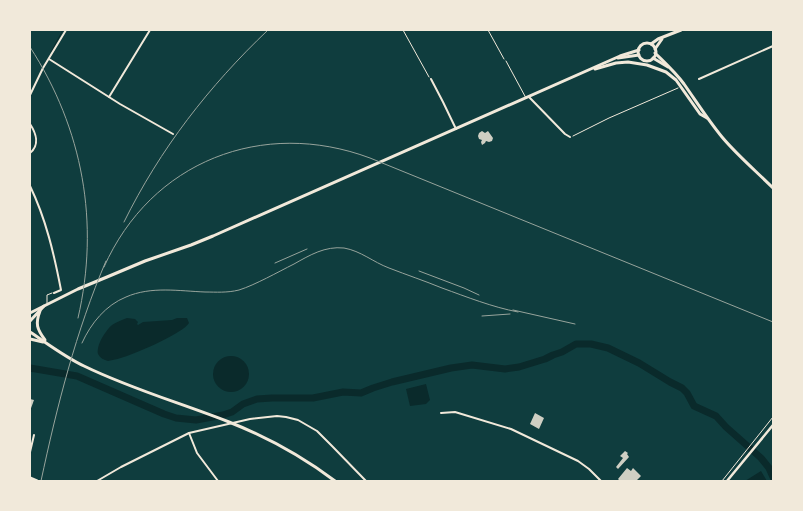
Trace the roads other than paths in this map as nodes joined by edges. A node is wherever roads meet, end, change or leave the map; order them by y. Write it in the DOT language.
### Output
graph roads {
  1 [pos="66,30"];
  2 [pos="150,30"];
  3 [pos="681,30"];
  4 [pos="662,38"];
  5 [pos="651,44"];
  6 [pos="773,46"];
  7 [pos="639,50"];
  8 [pos="655,51"];
  9 [pos="639,55"];
  10 [pos="653,58"];
  11 [pos="49,59"];
  12 [pos="615,59"];
  13 [pos="506,61"];
  14 [pos="669,67"];
  15 [pos="592,69"];
  16 [pos="430,79"];
  17 [pos="699,79"];
  18 [pos="30,95"];
  19 [pos="109,97"];
  20 [pos="527,98"];
  21 [pos="707,118"];
  22 [pos="30,124"];
  23 [pos="456,129"];
  24 [pos="173,134"];
  25 [pos="570,137"];
  26 [pos="30,153"];
  27 [pos="30,186"];
  28 [pos="773,188"];
  29 [pos="53,293"];
  30 [pos="46,304"];
  31 [pos="40,311"];
  32 [pos="30,312"];
  33 [pos="30,321"];
  34 [pos="30,332"];
  35 [pos="30,339"];
  36 [pos="46,342"];
  37 [pos="441,413"];
  38 [pos="773,426"];
  39 [pos="189,433"];
  40 [pos="34,435"];
  41 [pos="30,452"];
  42 [pos="30,478"];
  43 [pos="37,481"];
  44 [pos="97,481"];
  45 [pos="218,481"];
  46 [pos="335,481"];
  47 [pos="366,481"];
  48 [pos="601,481"];
  49 [pos="727,481"];
  1 -- 11 [label="street"];
  2 -- 19 [label="street"];
  3 -- 4 [label="main road"];
  4 -- 5 [label="main road"];
  4 -- 8 [label="main road"];
  5 -- 7 [label="main road"];
  5 -- 8 [label="main road"];
  6 -- 17 [label="street"];
  7 -- 9 [label="main road"];
  7 -- 12 [label="main road"];
  8 -- 10 [label="main road"];
  8 -- 14 [label="main road"];
  9 -- 10 [label="main road"];
  9 -- 12 [label="main road"];
  10 -- 14 [label="main road"];
  11 -- 18 [label="street"];
  11 -- 19 [label="street"];
  12 -- 15 [label="main road"];
  13 -- 20 [label="lane"];
  14 -- 21 [label="main road"];
  15 -- 20 [label="main road"];
  15 -- 21 [label="main road"];
  16 -- 23 [label="street"];
  19 -- 24 [label="street"];
  20 -- 23 [label="main road"];
  20 -- 25 [label="street"];
  21 -- 28 [label="main road"];
  22 -- 26 [label="street"];
  23 -- 30 [label="main road"];
  27 -- 29 [label="street"];
  29 -- 30 [label="lane"];
  30 -- 31 [label="main road"];
  30 -- 32 [label="main road"];
  31 -- 33 [label="main road"];
  31 -- 36 [label="main road"];
  34 -- 36 [label="main road"];
  35 -- 36 [label="main road"];
  36 -- 46 [label="main road"];
  37 -- 48 [label="street"];
  38 -- 49 [label="street"];
  39 -- 44 [label="street"];
  39 -- 45 [label="street"];
  39 -- 47 [label="street"];
  40 -- 41 [label="street"];
  42 -- 43 [label="main road"];
}
